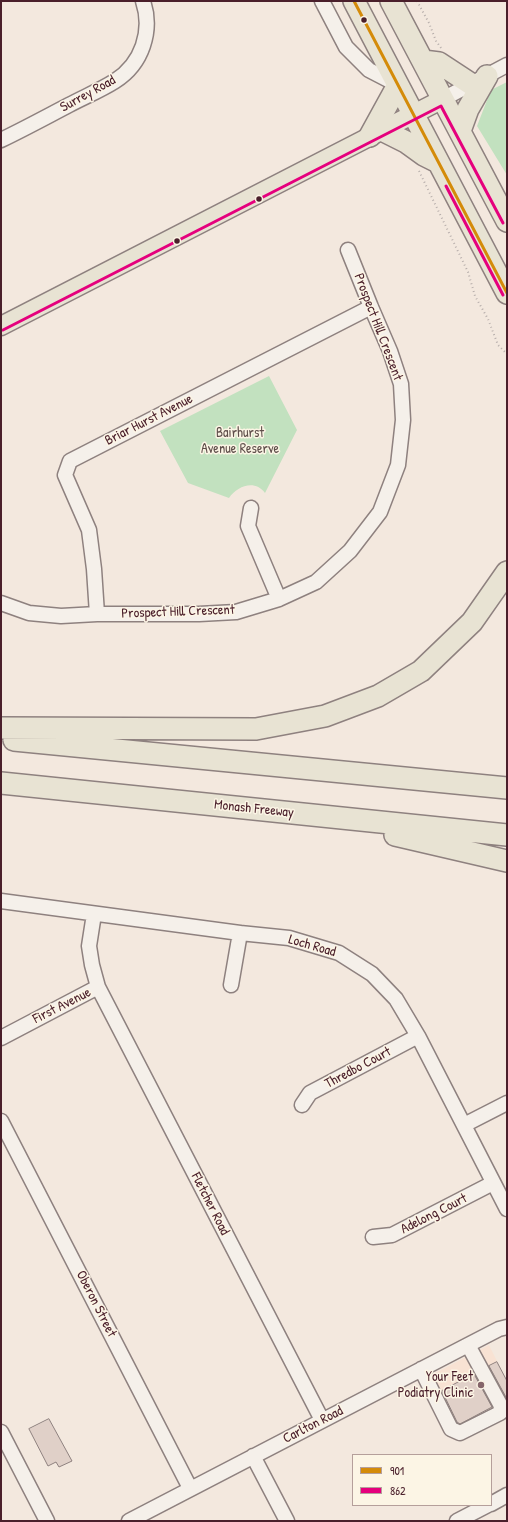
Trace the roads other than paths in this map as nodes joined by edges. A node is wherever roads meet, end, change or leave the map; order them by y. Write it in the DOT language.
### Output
graph roads {
  1 [pos="143,1"];
  2 [pos="322,1"];
  3 [pos="354,1"];
  4 [pos="391,1"];
  5 [pos="423,61"];
  6 [pos="507,65"];
  7 [pos="479,80"];
  8 [pos="398,85"];
  9 [pos="443,99"];
  10 [pos="413,114"];
  11 [pos="460,131"];
  12 [pos="376,133"];
  13 [pos="1,140"];
  14 [pos="439,162"];
  15 [pos="507,221"];
  16 [pos="348,250"];
  17 [pos="507,293"];
  18 [pos="371,307"];
  19 [pos="1,326"];
  20 [pos="251,508"];
  21 [pos="507,572"];
  22 [pos="279,599"];
  23 [pos="1,603"];
  24 [pos="97,614"];
  25 [pos="1,728"];
  26 [pos="1,739"];
  27 [pos="1,783"];
  28 [pos="507,788"];
  29 [pos="306,815"];
  30 [pos="507,835"];
  31 [pos="507,861"];
  32 [pos="1,901"];
  33 [pos="94,914"];
  34 [pos="240,933"];
  35 [pos="231,985"];
  36 [pos="98,987"];
  37 [pos="418,1036"];
  38 [pos="1,1038"];
  39 [pos="507,1103"];
  40 [pos="302,1105"];
  41 [pos="1,1121"];
  42 [pos="464,1125"];
  43 [pos="493,1183"];
  44 [pos="507,1210"];
  45 [pos="373,1237"];
  46 [pos="504,1326"];
  47 [pos="468,1345"];
  48 [pos="421,1369"];
  49 [pos="322,1420"];
  50 [pos="1,1432"];
  51 [pos="253,1456"];
  52 [pos="190,1488"];
  53 [pos="507,1495"];
  54 [pos="492,1503"];
  55 [pos="486,1506"];
  56 [pos="47,1521"];
  57 [pos="128,1521"];
  58 [pos="287,1521"];
  59 [pos="458,1521"];
  1 -- 13 [label="street, Surrey Road"];
  2 -- 8 [label="street"];
  3 -- 8 [label="highway"];
  4 -- 5 [label="highway"];
  5 -- 7 [label="highway"];
  5 -- 9 [label="highway"];
  6 -- 7 [label="street"];
  7 -- 9 [label="street"];
  7 -- 11 [label="highway"];
  8 -- 10 [label="highway"];
  8 -- 12 [label="highway"];
  9 -- 10 [label="main road"];
  9 -- 11 [label="highway"];
  10 -- 12 [label="main road"];
  10 -- 14 [label="highway"];
  11 -- 15 [label="highway"];
  12 -- 14 [label="highway"];
  12 -- 19 [label="main road"];
  14 -- 17 [label="highway"];
  16 -- 18 [label="street, Prospect Hill Crescent"];
  18 -- 22 [label="street, Prospect Hill Crescent"];
  18 -- 24 [label="street, Briar Hurst Avenue"];
  20 -- 22 [label="street"];
  21 -- 25 [label="highway"];
  22 -- 24 [label="street, Prospect Hill Crescent"];
  23 -- 24 [label="street, Prospect Hill Crescent"];
  26 -- 28 [label="highway"];
  27 -- 29 [label="highway, Monash Freeway"];
  29 -- 30 [label="highway, Monash Freeway"];
  29 -- 31 [label="highway"];
  32 -- 33 [label="street, Loch Road"];
  33 -- 34 [label="street, Loch Road"];
  33 -- 36 [label="street, First Avenue"];
  34 -- 35 [label="street"];
  34 -- 37 [label="street, Loch Road"];
  36 -- 38 [label="street, First Avenue"];
  36 -- 49 [label="street, Fletcher Road"];
  37 -- 40 [label="street, Thredbo Court"];
  37 -- 42 [label="street, Loch Road"];
  39 -- 42 [label="street"];
  41 -- 52 [label="street, Oberon Street"];
  42 -- 43 [label="street, Loch Road"];
  43 -- 44 [label="street, Loch Road"];
  43 -- 45 [label="street, Adelong Court"];
  46 -- 47 [label="street, Carlton Road"];
  47 -- 48 [label="street, Carlton Road"];
  47 -- 48 [label="street"];
  48 -- 49 [label="street, Carlton Road"];
  49 -- 51 [label="street, Carlton Road"];
  50 -- 56 [label="street"];
  51 -- 52 [label="street, Carlton Road"];
  51 -- 58 [label="street"];
  52 -- 57 [label="street, Carlton Road"];
  53 -- 54 [label="street"];
  55 -- 59 [label="street"];
}
